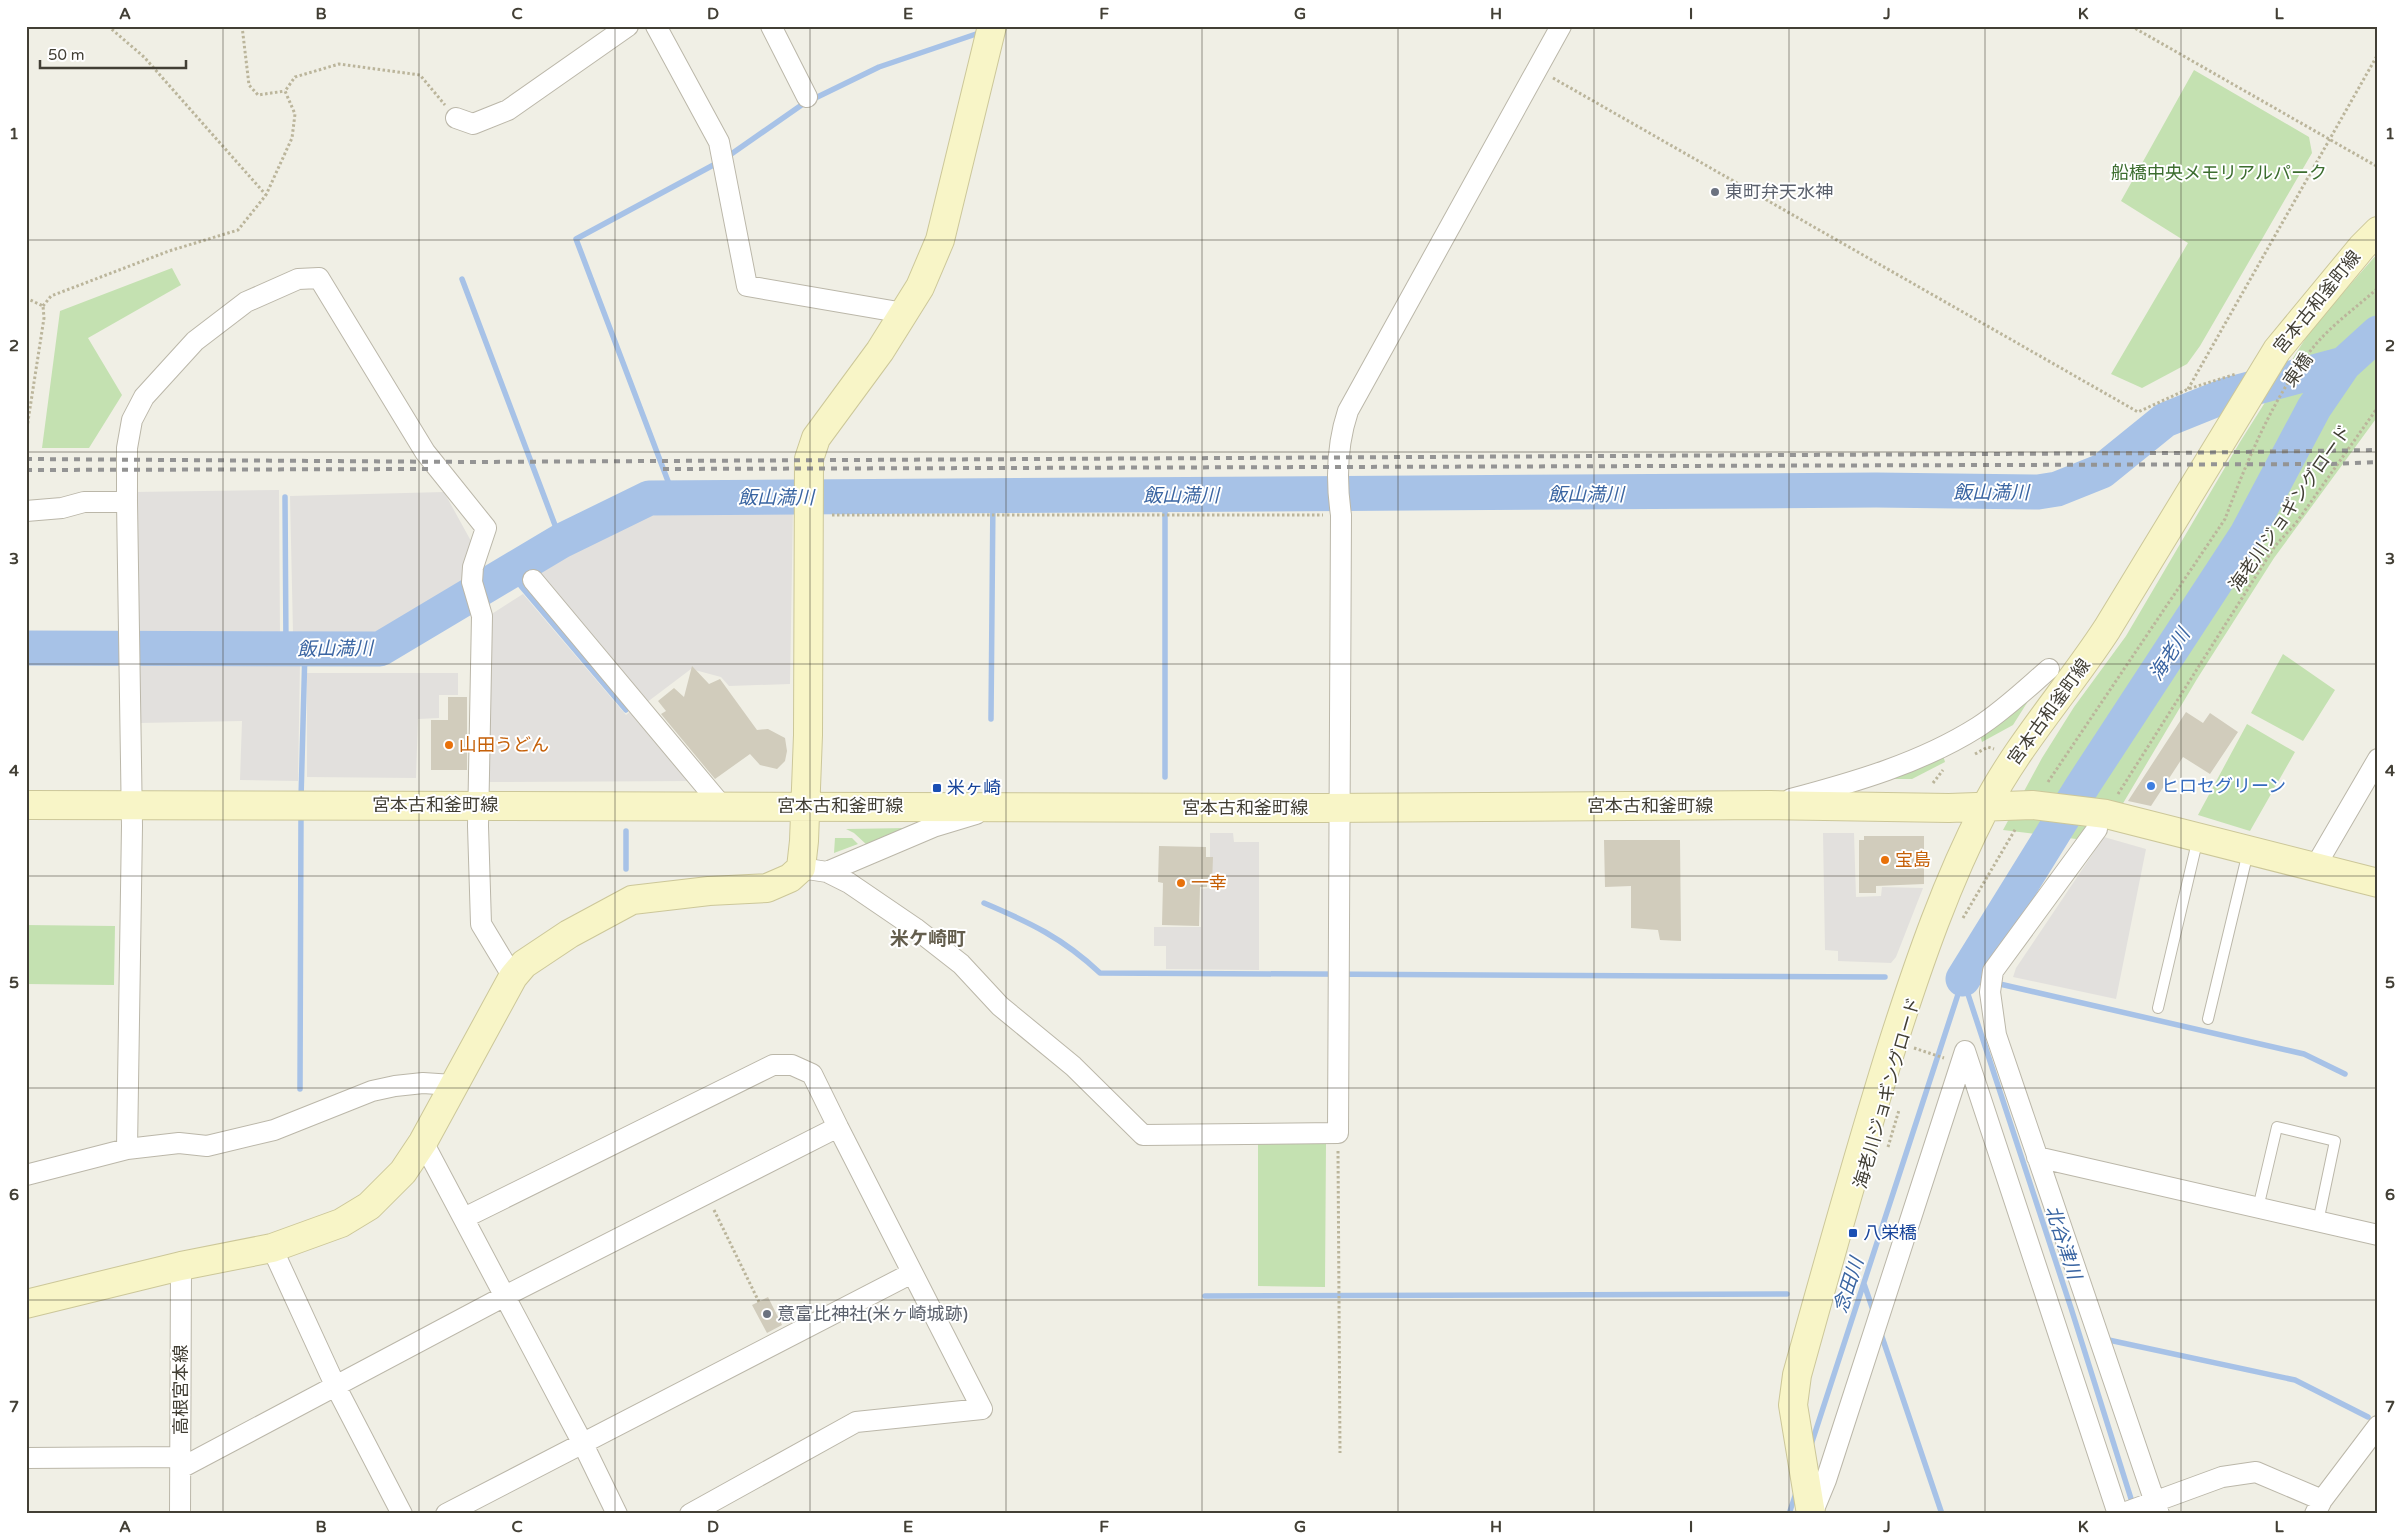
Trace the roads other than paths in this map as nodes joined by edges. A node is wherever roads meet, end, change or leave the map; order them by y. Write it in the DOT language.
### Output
graph roads {
  1 [pos="628,26"];
  2 [pos="656,26"];
  3 [pos="771,26"];
  4 [pos="992,26"];
  5 [pos="1561,26"];
  6 [pos="807,97"];
  7 [pos="456,118"];
  8 [pos="2378,231"];
  9 [pos="904,313"];
  10 [pos="2263,371"];
  11 [pos="2242,405"];
  12 [pos="127,502"];
  13 [pos="26,511"];
  14 [pos="534,580"];
  15 [pos="2049,669"];
  16 [pos="2378,759"];
  17 [pos="132,804"];
  18 [pos="26,805"];
  19 [pos="478,805"];
  20 [pos="805,805"];
  21 [pos="1770,805"];
  22 [pos="722,806"];
  23 [pos="1008,807"];
  24 [pos="1986,807"];
  25 [pos="1340,808"];
  26 [pos="2094,821"];
  27 [pos="2199,837"];
  28 [pos="2249,849"];
  29 [pos="2315,866"];
  30 [pos="824,868"];
  31 [pos="2378,883"];
  32 [pos="513,977"];
  33 [pos="2158,1008"];
  34 [pos="2208,1019"];
  35 [pos="453,1085"];
  36 [pos="838,1127"];
  37 [pos="423,1142"];
  38 [pos="127,1149"];
  39 [pos="2037,1157"];
  40 [pos="26,1175"];
  41 [pos="2258,1208"];
  42 [pos="464,1218"];
  43 [pos="2318,1222"];
  44 [pos="2378,1235"];
  45 [pos="272,1248"];
  46 [pos="181,1266"];
  47 [pos="912,1273"];
  48 [pos="505,1296"];
  49 [pos="26,1304"];
  50 [pos="335,1385"];
  51 [pos="2378,1426"];
  52 [pos="582,1442"];
  53 [pos="26,1458"];
  54 [pos="180,1463"];
  55 [pos="2154,1507"];
  56 [pos="2318,1507"];
  57 [pos="1810,1510"];
  58 [pos="2122,1513"];
  59 [pos="180,1514"];
  60 [pos="402,1514"];
  61 [pos="446,1514"];
  62 [pos="616,1514"];
  63 [pos="690,1514"];
  1 -- 7 [label="street"];
  2 -- 9 [label="street"];
  3 -- 6 [label="street"];
  4 -- 9 [label="street"];
  5 -- 25 [label="street"];
  8 -- 10 [label="street, 宮本古和釜町線"];
  9 -- 20 [label="street"];
  10 -- 11 [label="street, 東橋"];
  11 -- 24 [label="street, 宮本古和釜町線"];
  12 -- 13 [label="street"];
  12 -- 17 [label="street"];
  12 -- 19 [label="street"];
  14 -- 22 [label="street"];
  15 -- 21 [label="street"];
  16 -- 29 [label="street"];
  17 -- 18 [label="street, 宮本古和釜町線"];
  17 -- 19 [label="street, 宮本古和釜町線"];
  17 -- 38 [label="street"];
  19 -- 22 [label="street, 宮本古和釜町線"];
  19 -- 32 [label="street"];
  20 -- 22 [label="street, 宮本古和釜町線"];
  20 -- 23 [label="street, 宮本古和釜町線"];
  20 -- 30 [label="street"];
  21 -- 24 [label="street, 宮本古和釜町線"];
  21 -- 25 [label="street, 宮本古和釜町線"];
  23 -- 25 [label="street, 宮本古和釜町線"];
  23 -- 30 [label="street"];
  24 -- 26 [label="street"];
  24 -- 57 [label="street"];
  25 -- 30 [label="street"];
  26 -- 27 [label="street"];
  26 -- 39 [label="street"];
  27 -- 28 [label="street"];
  27 -- 33 [label="lane"];
  28 -- 29 [label="street"];
  28 -- 34 [label="lane"];
  29 -- 31 [label="street"];
  30 -- 32 [label="street"];
  32 -- 35 [label="street"];
  35 -- 37 [label="street"];
  35 -- 38 [label="street"];
  36 -- 42 [label="street"];
  36 -- 47 [label="street"];
  36 -- 48 [label="street"];
  37 -- 42 [label="street"];
  37 -- 45 [label="street"];
  38 -- 40 [label="street"];
  39 -- 41 [label="street"];
  39 -- 55 [label="street"];
  41 -- 43 [label="street"];
  41 -- 43 [label="lane"];
  42 -- 48 [label="street"];
  43 -- 44 [label="street"];
  45 -- 46 [label="street"];
  45 -- 50 [label="street"];
  46 -- 49 [label="street"];
  46 -- 54 [label="street, 高根宮本線"];
  47 -- 52 [label="street"];
  47 -- 63 [label="street"];
  48 -- 50 [label="street"];
  48 -- 52 [label="street"];
  50 -- 54 [label="street"];
  50 -- 60 [label="street"];
  51 -- 56 [label="street"];
  52 -- 61 [label="street"];
  52 -- 62 [label="street"];
  53 -- 54 [label="street"];
  54 -- 59 [label="street, 高根宮本線"];
  55 -- 56 [label="street"];
  55 -- 58 [label="street"];
  57 -- 58 [label="street"];
}
